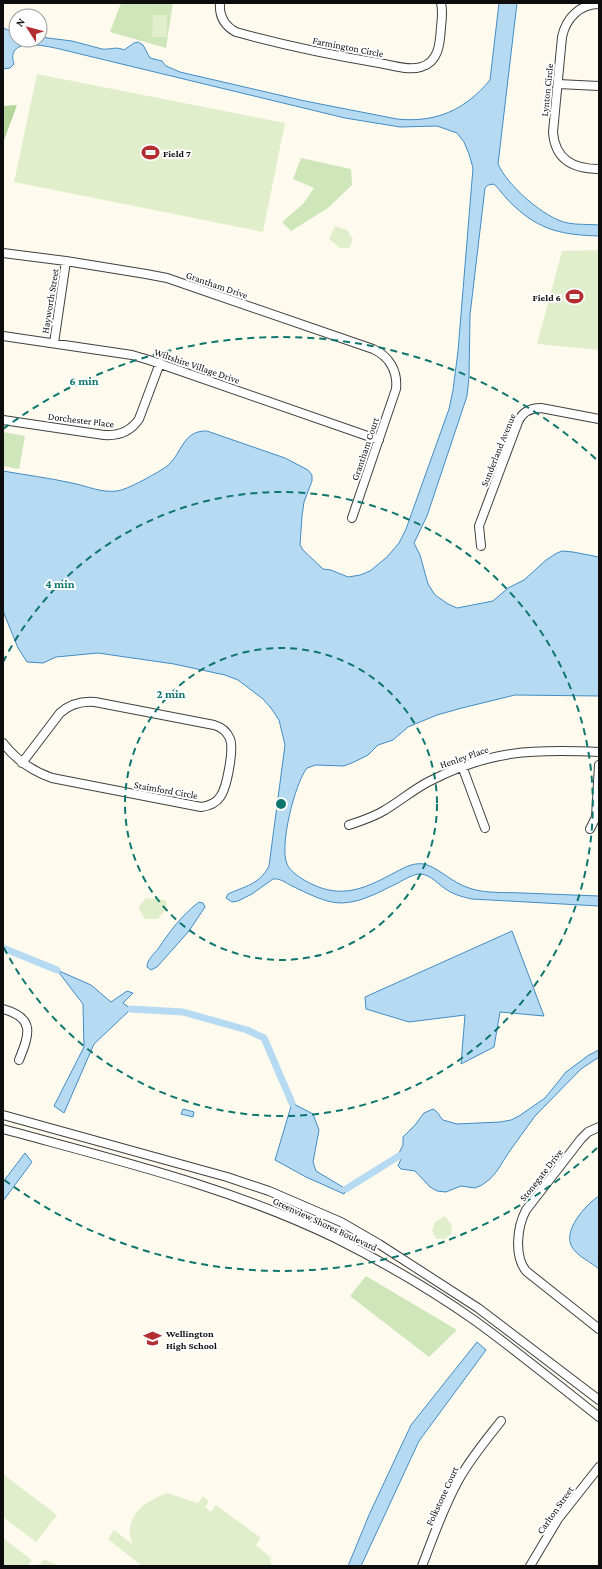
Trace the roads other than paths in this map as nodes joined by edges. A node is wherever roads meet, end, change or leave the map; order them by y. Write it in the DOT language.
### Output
graph roads {
  1 [pos="220,3"];
  2 [pos="441,3"];
  3 [pos="599,4"];
  4 [pos="558,84"];
  5 [pos="599,86"];
  6 [pos="599,170"];
  7 [pos="3,253"];
  8 [pos="66,261"];
  9 [pos="3,336"];
  10 [pos="54,343"];
  11 [pos="160,363"];
  12 [pos="397,386"];
  13 [pos="599,419"];
  14 [pos="3,420"];
  15 [pos="379,440"];
  16 [pos="352,518"];
  17 [pos="481,546"];
  18 [pos="3,743"];
  19 [pos="599,752"];
  20 [pos="22,763"];
  21 [pos="599,765"];
  22 [pos="462,766"];
  23 [pos="349,825"];
  24 [pos="485,828"];
  25 [pos="590,829"];
  26 [pos="3,1009"];
  27 [pos="19,1060"];
  28 [pos="3,1115"];
  29 [pos="599,1127"];
  30 [pos="3,1129"];
  31 [pos="141,1153"];
  32 [pos="137,1166"];
  33 [pos="599,1329"];
  34 [pos="599,1400"];
  35 [pos="599,1417"];
  36 [pos="501,1421"];
  37 [pos="599,1467"];
  38 [pos="422,1566"];
  39 [pos="530,1566"];
  1 -- 2 [label="street, Farmington Circle"];
  3 -- 4 [label="street, Lynton Circle"];
  4 -- 5 [label="street"];
  4 -- 6 [label="street, Lynton Circle"];
  7 -- 8 [label="street, Grantham Drive"];
  8 -- 10 [label="street, Hayworth Street"];
  8 -- 12 [label="street, Grantham Drive"];
  9 -- 10 [label="street, Wiltshire Village Drive"];
  10 -- 11 [label="street, Wiltshire Village Drive"];
  11 -- 14 [label="street, Dorchester Place"];
  11 -- 15 [label="street, Wiltshire Village Drive"];
  12 -- 15 [label="street, Grantham Court"];
  13 -- 17 [label="street, Sunderland Avenue"];
  15 -- 16 [label="street, Grantham Court"];
  18 -- 20 [label="street, Staimford Circle"];
  19 -- 22 [label="street, Henley Place"];
  20 -- 20 [label="street, Staimford Circle"];
  21 -- 25 [label="street"];
  22 -- 23 [label="street, Henley Place"];
  22 -- 24 [label="street"];
  26 -- 27 [label="street"];
  28 -- 31 [label="street, Greenview Shores Boulevard"];
  29 -- 33 [label="street, Stonegate Drive"];
  30 -- 32 [label="street, Greenview Shores Boulevard"];
  31 -- 32 [label="street"];
  31 -- 34 [label="street, Greenview Shores Boulevard"];
  32 -- 35 [label="street, Greenview Shores Boulevard"];
  36 -- 38 [label="street, Folkstone Court"];
  37 -- 39 [label="street, Carlton Street"];
}
